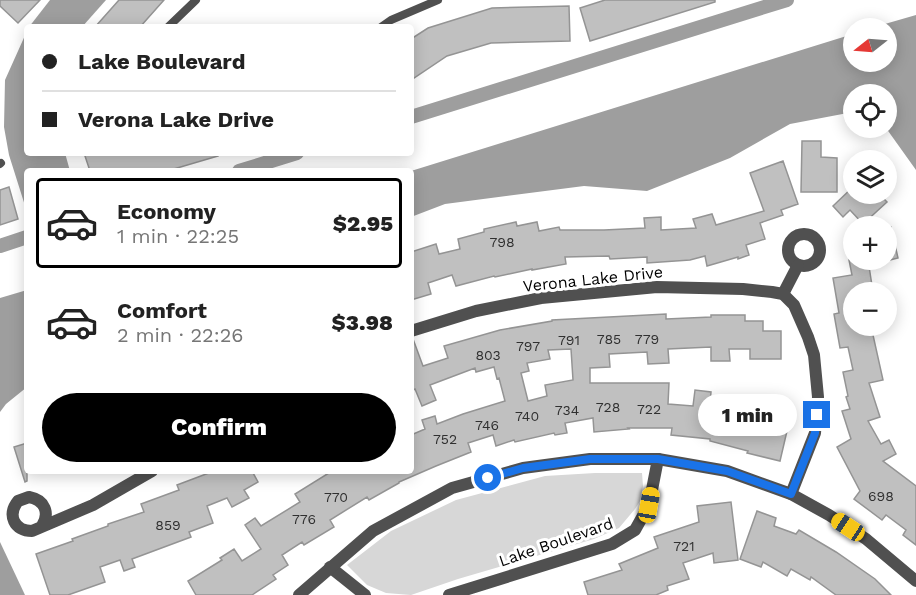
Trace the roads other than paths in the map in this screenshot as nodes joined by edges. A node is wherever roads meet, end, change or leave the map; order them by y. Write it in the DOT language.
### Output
graph roads {
  1 [pos="196,0"];
  2 [pos="438,0"];
  3 [pos="171,24"];
  4 [pos="386,24"];
  5 [pos="798,265"];
  6 [pos="783,294"];
  7 [pos="414,330"];
  8 [pos="658,459"];
  9 [pos="147,474"];
  10 [pos="791,494"];
  11 [pos="42,526"];
  12 [pos="330,567"];
  13 [pos="916,581"];
  14 [pos="299,595"];
  15 [pos="365,595"];
  16 [pos="449,595"];
  1 -- 3 [label="lane"];
  2 -- 4 [label="lane"];
  5 -- 6 [label="street"];
  6 -- 7 [label="street, Verona Lake Drive"];
  6 -- 10 [label="street"];
  8 -- 10 [label="street"];
  8 -- 12 [label="street"];
  8 -- 16 [label="street, Lake Boulevard"];
  9 -- 11 [label="street"];
  10 -- 13 [label="street"];
  12 -- 14 [label="street"];
  12 -- 15 [label="street"];
}
